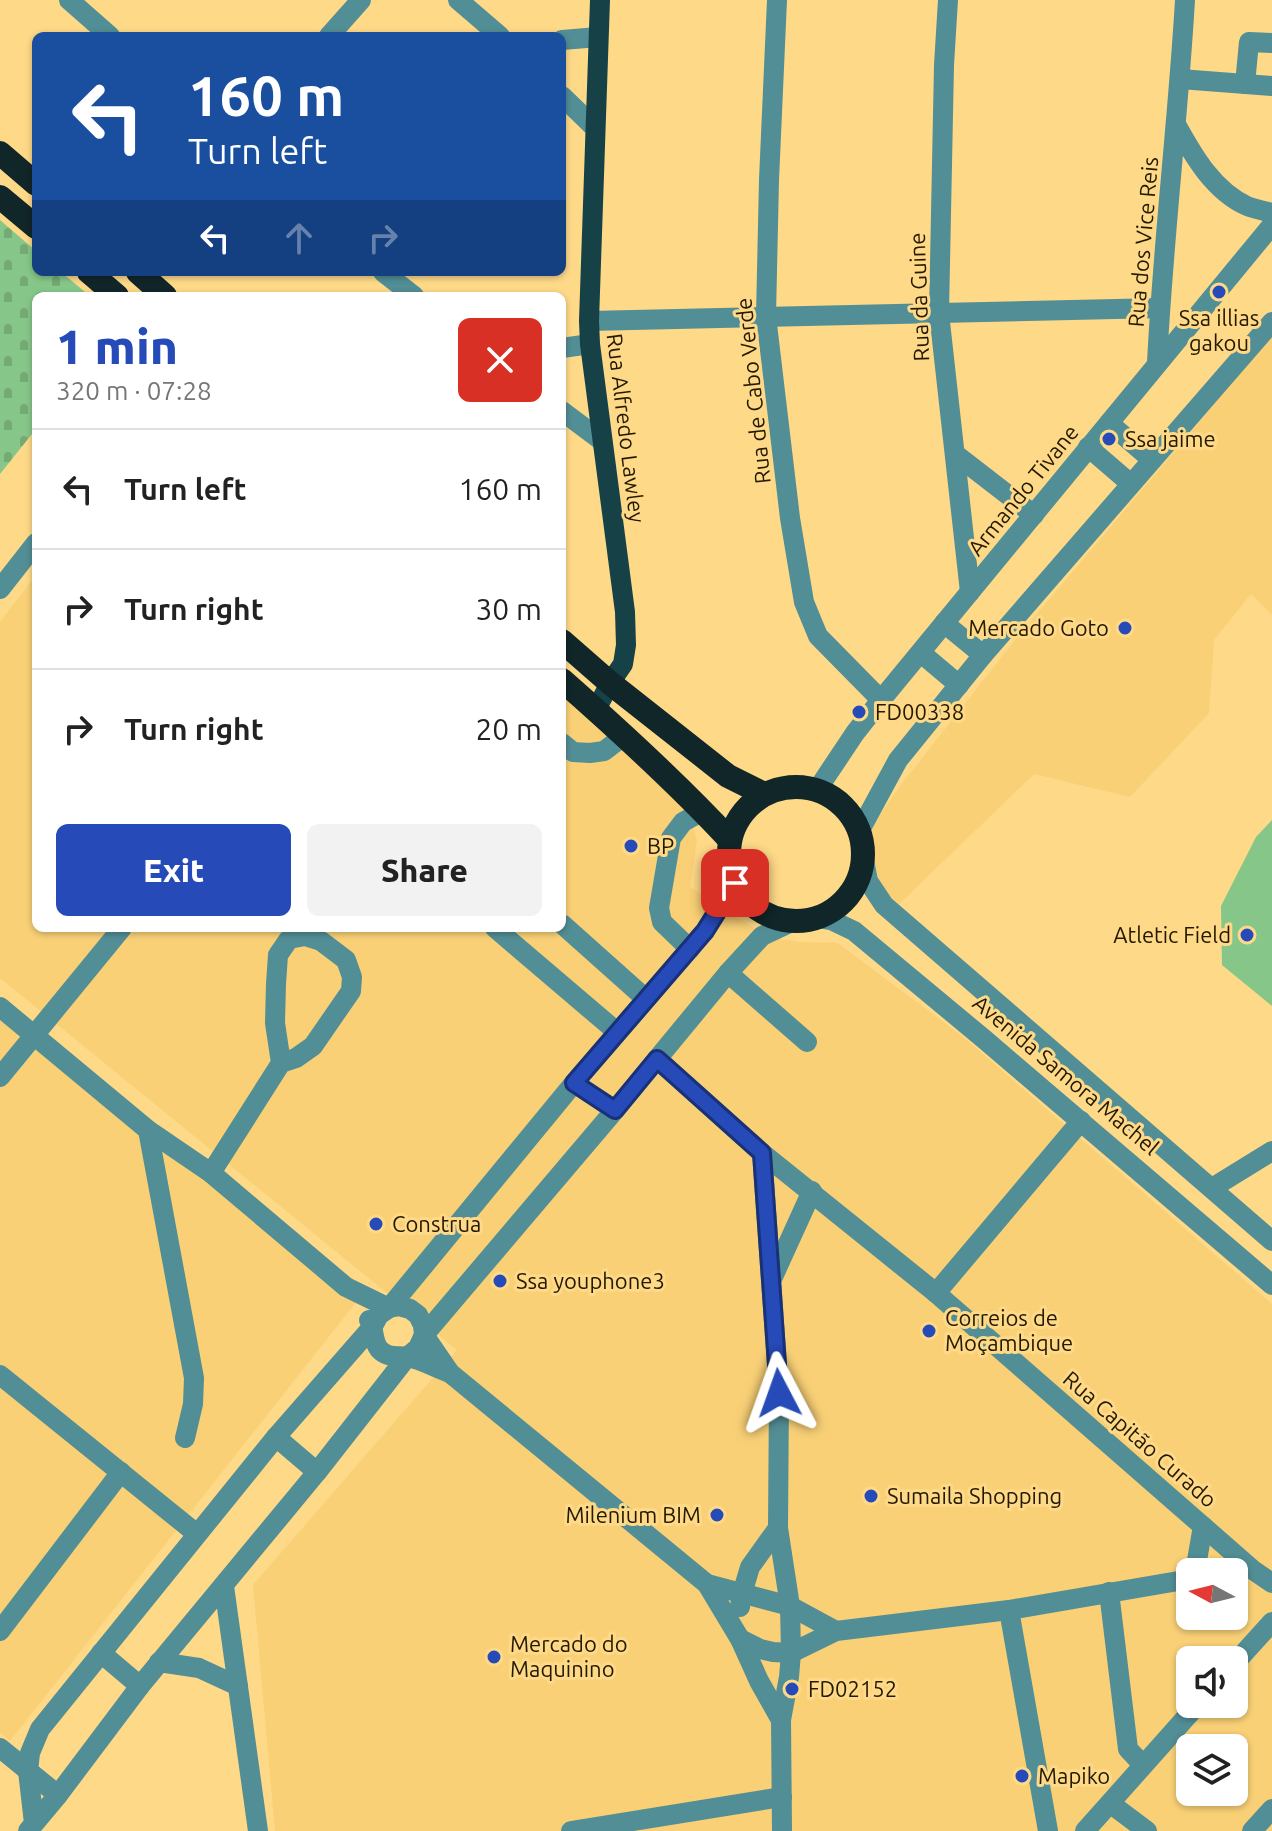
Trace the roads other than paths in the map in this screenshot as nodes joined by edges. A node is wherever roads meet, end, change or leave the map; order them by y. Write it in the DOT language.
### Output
graph roads {
  1 [pos="69,0"];
  2 [pos="361,0"];
  3 [pos="458,0"];
  4 [pos="600,0"];
  5 [pos="777,0"];
  6 [pos="948,0"];
  7 [pos="1185,0"];
  8 [pos="105,32"];
  9 [pos="333,32"];
  10 [pos="495,32"];
  11 [pos="598,37"];
  12 [pos="566,40"];
  13 [pos="1272,43"];
  14 [pos="1180,79"];
  15 [pos="1245,84"];
  16 [pos="1272,86"];
  17 [pos="566,100"];
  18 [pos="1177,126"];
  19 [pos="594,127"];
  20 [pos="0,153"];
  21 [pos="32,181"];
  22 [pos="0,197"];
  23 [pos="1272,213"];
  24 [pos="32,224"];
  25 [pos="1272,225"];
  26 [pos="94,276"];
  27 [pos="142,276"];
  28 [pos="386,283"];
  29 [pos="112,292"];
  30 [pos="160,292"];
  31 [pos="405,292"];
  32 [pos="1160,308"];
  33 [pos="939,313"];
  34 [pos="766,316"];
  35 [pos="589,321"];
  36 [pos="1272,322"];
  37 [pos="590,344"];
  38 [pos="566,348"];
  39 [pos="1157,363"];
  40 [pos="566,414"];
  41 [pos="1109,423"];
  42 [pos="602,441"];
  43 [pos="1088,447"];
  44 [pos="955,454"];
  45 [pos="1152,460"];
  46 [pos="1131,484"];
  47 [pos="1034,515"];
  48 [pos="32,548"];
  49 [pos="0,589"];
  50 [pos="970,592"];
  51 [pos="944,623"];
  52 [pos="566,644"];
  53 [pos="921,653"];
  54 [pos="983,655"];
  55 [pos="610,683"];
  56 [pos="566,684"];
  57 [pos="959,685"];
  58 [pos="881,700"];
  59 [pos="596,710"];
  60 [pos="625,735"];
  61 [pos="566,746"];
  62 [pos="817,790"];
  63 [pos="764,794"];
  64 [pos="703,811"];
  65 [pos="730,840"];
  66 [pos="861,844"];
  67 [pos="735,883"];
  68 [pos="818,918"];
  69 [pos="794,921"];
  70 [pos="566,928"];
  71 [pos="119,932"];
  72 [pos="500,932"];
  73 [pos="690,949"];
  74 [pos="728,973"];
  75 [pos="646,999"];
  76 [pos="0,1007"];
  77 [pos="617,1032"];
  78 [pos="35,1035"];
  79 [pos="807,1042"];
  80 [pos="657,1059"];
  81 [pos="281,1063"];
  82 [pos="0,1077"];
  83 [pos="574,1083"];
  84 [pos="615,1110"];
  85 [pos="1081,1121"];
  86 [pos="148,1130"];
  87 [pos="1272,1151"];
  88 [pos="762,1153"];
  89 [pos="211,1173"];
  90 [pos="1212,1188"];
  91 [pos="812,1191"];
  92 [pos="1272,1241"];
  93 [pos="771,1280"];
  94 [pos="1272,1285"];
  95 [pos="346,1287"];
  96 [pos="936,1293"];
  97 [pos="389,1308"];
  98 [pos="373,1326"];
  99 [pos="424,1335"];
  100 [pos="407,1357"];
  101 [pos="450,1373"];
  102 [pos="0,1375"];
  103 [pos="276,1437"];
  104 [pos="185,1438"];
  105 [pos="121,1472"];
  106 [pos="317,1472"];
  107 [pos="1203,1526"];
  108 [pos="778,1528"];
  109 [pos="197,1534"];
  110 [pos="1197,1558"];
  111 [pos="1232,1558"];
  112 [pos="1248,1573"];
  113 [pos="1176,1581"];
  114 [pos="1272,1583"];
  115 [pos="707,1584"];
  116 [pos="224,1586"];
  117 [pos="1109,1592"];
  118 [pos="742,1594"];
  119 [pos="790,1606"];
  120 [pos="1009,1610"];
  121 [pos="1272,1622"];
  122 [pos="0,1631"];
  123 [pos="836,1631"];
  124 [pos="740,1639"];
  125 [pos="1248,1649"];
  126 [pos="101,1653"];
  127 [pos="791,1653"];
  128 [pos="159,1662"];
  129 [pos="140,1686"];
  130 [pos="238,1686"];
  131 [pos="1185,1718"];
  132 [pos="781,1720"];
  133 [pos="0,1748"];
  134 [pos="1143,1765"];
  135 [pos="28,1771"];
  136 [pos="58,1795"];
  137 [pos="782,1797"];
  138 [pos="1111,1804"];
  139 [pos="1272,1809"];
  140 [pos="31,1827"];
  141 [pos="258,1831"];
  142 [pos="575,1831"];
  143 [pos="782,1831"];
  144 [pos="1048,1831"];
  145 [pos="1085,1831"];
  146 [pos="1147,1831"];
  147 [pos="1252,1831"];
  1 -- 8 [label="street"];
  2 -- 9 [label="street"];
  3 -- 10 [label="street"];
  4 -- 11 [label="main road, Rua Alfredo Lawley"];
  5 -- 34 [label="street, Rua de Cabo Verde"];
  6 -- 33 [label="street, Rua da Guine"];
  7 -- 14 [label="street, Rua dos Vice Reis"];
  11 -- 12 [label="street"];
  11 -- 19 [label="main road, Rua Alfredo Lawley"];
  13 -- 15 [label="street"];
  14 -- 15 [label="street"];
  14 -- 18 [label="street, Rua dos Vice Reis"];
  15 -- 16 [label="street"];
  17 -- 19 [label="street"];
  18 -- 23 [label="street"];
  18 -- 32 [label="street, Rua dos Vice Reis"];
  19 -- 35 [label="main road, Rua Alfredo Lawley"];
  20 -- 21 [label="highway"];
  22 -- 24 [label="highway"];
  25 -- 39 [label="street, Armando Tivane"];
  26 -- 29 [label="highway"];
  27 -- 30 [label="highway"];
  28 -- 31 [label="street"];
  32 -- 33 [label="street"];
  32 -- 39 [label="street, Rua dos Vice Reis"];
  33 -- 34 [label="street"];
  33 -- 44 [label="street, Rua da Guine"];
  34 -- 35 [label="street"];
  34 -- 58 [label="street, Rua de Cabo Verde"];
  35 -- 37 [label="main road, Rua Alfredo Lawley"];
  36 -- 45 [label="street"];
  37 -- 38 [label="street"];
  37 -- 42 [label="main road, Rua Alfredo Lawley"];
  39 -- 41 [label="street, Armando Tivane"];
  40 -- 42 [label="street"];
  41 -- 43 [label="street, Armando Tivane"];
  41 -- 45 [label="street"];
  42 -- 55 [label="main road, Rua Alfredo Lawley"];
  43 -- 46 [label="street"];
  43 -- 47 [label="street, Armando Tivane"];
  44 -- 47 [label="street"];
  44 -- 50 [label="street, Rua da Guine"];
  45 -- 46 [label="street"];
  46 -- 54 [label="street"];
  47 -- 50 [label="street, Armando Tivane"];
  48 -- 49 [label="street"];
  50 -- 51 [label="street, Armando Tivane"];
  51 -- 53 [label="street, Armando Tivane"];
  51 -- 54 [label="street"];
  52 -- 55 [label="highway"];
  53 -- 57 [label="street"];
  53 -- 58 [label="street, Armando Tivane"];
  54 -- 57 [label="street"];
  55 -- 59 [label="main road, Rua Alfredo Lawley"];
  55 -- 63 [label="highway"];
  56 -- 59 [label="highway"];
  57 -- 66 [label="street"];
  58 -- 62 [label="street, Armando Tivane"];
  59 -- 60 [label="highway"];
  60 -- 61 [label="street"];
  60 -- 64 [label="highway"];
  62 -- 63 [label="highway"];
  62 -- 66 [label="highway"];
  63 -- 65 [label="highway"];
  64 -- 65 [label="highway"];
  64 -- 73 [label="street"];
  65 -- 67 [label="highway"];
  66 -- 68 [label="highway"];
  66 -- 90 [label="street, Avenida Samora Machel"];
  67 -- 69 [label="highway"];
  67 -- 73 [label="street"];
  68 -- 69 [label="highway"];
  68 -- 85 [label="street, Avenida Samora Machel"];
  69 -- 74 [label="street"];
  70 -- 75 [label="street"];
  71 -- 78 [label="street"];
  72 -- 77 [label="street"];
  73 -- 75 [label="street"];
  74 -- 79 [label="street"];
  74 -- 80 [label="street"];
  75 -- 77 [label="street"];
  76 -- 78 [label="street"];
  77 -- 83 [label="street"];
  78 -- 82 [label="street"];
  78 -- 86 [label="street"];
  80 -- 84 [label="street"];
  80 -- 88 [label="street, Rua Capitão Curado"];
  81 -- 81 [label="street"];
  81 -- 89 [label="street"];
  83 -- 84 [label="street"];
  83 -- 97 [label="street"];
  84 -- 99 [label="street"];
  85 -- 94 [label="street, Avenida Samora Machel"];
  85 -- 96 [label="street"];
  86 -- 89 [label="street"];
  86 -- 104 [label="street"];
  87 -- 90 [label="street"];
  88 -- 91 [label="street, Rua Capitão Curado"];
  88 -- 93 [label="street"];
  89 -- 95 [label="street"];
  90 -- 92 [label="street, Avenida Samora Machel"];
  91 -- 93 [label="street"];
  91 -- 96 [label="street, Rua Capitão Curado"];
  93 -- 108 [label="street"];
  95 -- 97 [label="street"];
  95 -- 98 [label="street"];
  96 -- 107 [label="street, Rua Capitão Curado"];
  97 -- 98 [label="street"];
  97 -- 99 [label="street"];
  98 -- 100 [label="street"];
  98 -- 103 [label="street"];
  99 -- 100 [label="street"];
  99 -- 101 [label="street"];
  100 -- 101 [label="street"];
  100 -- 106 [label="street"];
  101 -- 115 [label="street"];
  102 -- 105 [label="street"];
  103 -- 106 [label="street"];
  103 -- 109 [label="street"];
  105 -- 109 [label="street"];
  105 -- 122 [label="street"];
  106 -- 116 [label="street"];
  107 -- 110 [label="street"];
  107 -- 111 [label="street, Rua Capitão Curado"];
  108 -- 118 [label="street"];
  108 -- 119 [label="street"];
  109 -- 126 [label="street"];
  112 -- 114 [label="street, Rua Capitão Curado"];
  113 -- 117 [label="street"];
  115 -- 118 [label="street"];
  115 -- 124 [label="street"];
  116 -- 128 [label="street"];
  116 -- 130 [label="street"];
  117 -- 120 [label="street"];
  117 -- 134 [label="street"];
  118 -- 119 [label="street"];
  118 -- 124 [label="street"];
  119 -- 123 [label="street"];
  119 -- 127 [label="street"];
  120 -- 123 [label="street"];
  120 -- 144 [label="street"];
  121 -- 125 [label="street"];
  123 -- 127 [label="street"];
  124 -- 127 [label="street"];
  124 -- 132 [label="street"];
  126 -- 129 [label="street"];
  126 -- 135 [label="street"];
  127 -- 132 [label="street"];
  128 -- 129 [label="street"];
  128 -- 130 [label="street"];
  129 -- 136 [label="street"];
  130 -- 141 [label="street"];
  131 -- 134 [label="street"];
  132 -- 137 [label="street"];
  133 -- 135 [label="street"];
  134 -- 138 [label="street"];
  135 -- 136 [label="street"];
  135 -- 140 [label="street"];
  136 -- 140 [label="street"];
  137 -- 142 [label="street"];
  137 -- 143 [label="street"];
  138 -- 145 [label="street"];
  138 -- 146 [label="street"];
  139 -- 147 [label="street"];
}
